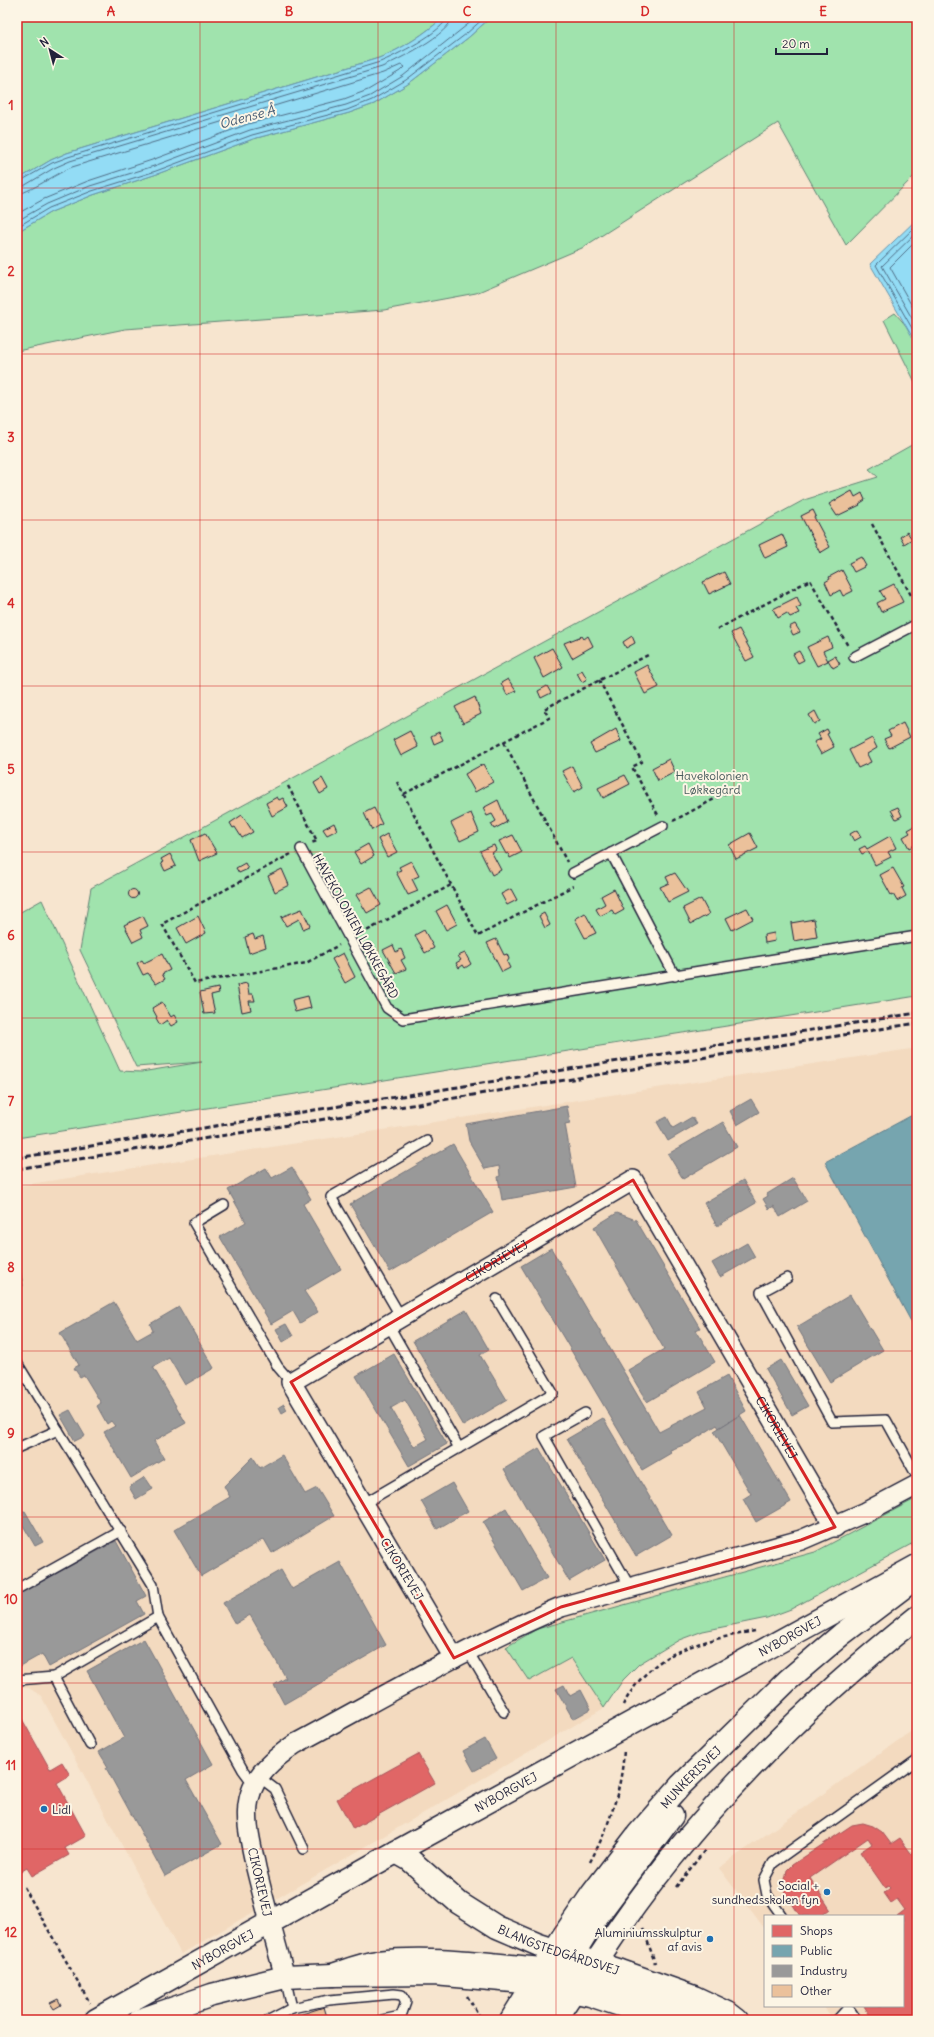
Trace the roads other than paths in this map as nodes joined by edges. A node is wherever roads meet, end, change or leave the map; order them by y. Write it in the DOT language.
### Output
graph roads {
  1 [pos="917,624"];
  2 [pos="854,657"];
  3 [pos="663,826"];
  4 [pos="300,849"];
  5 [pos="611,853"];
  6 [pos="573,873"];
  7 [pos="917,936"];
  8 [pos="675,976"];
  9 [pos="427,1141"];
  10 [pos="224,1205"];
  11 [pos="787,1278"];
  12 [pos="497,1299"];
  13 [pos="394,1321"];
  14 [pos="17,1363"];
  15 [pos="291,1382"];
  16 [pos="585,1413"];
  17 [pos="58,1430"];
  18 [pos="17,1448"];
  19 [pos="459,1448"];
  20 [pos="917,1476"];
  21 [pos="917,1486"];
  22 [pos="363,1504"];
  23 [pos="835,1527"];
  24 [pos="120,1531"];
  25 [pos="917,1566"];
  26 [pos="917,1577"];
  27 [pos="630,1588"];
  28 [pos="17,1589"];
  29 [pos="158,1617"];
  30 [pos="917,1617"];
  31 [pos="461,1654"];
  32 [pos="54,1677"];
  33 [pos="17,1680"];
  34 [pos="504,1712"];
  35 [pos="90,1745"];
  36 [pos="917,1760"];
  37 [pos="257,1781"];
  38 [pos="304,1849"];
  39 [pos="396,1852"];
  40 [pos="781,1915"];
  41 [pos="270,1923"];
  42 [pos="565,1972"];
  43 [pos="284,1977"];
  44 [pos="848,2007"];
  45 [pos="292,2008"];
  46 [pos="126,2014"];
  47 [pos="98,2019"];
  48 [pos="270,2020"];
  49 [pos="382,2020"];
  50 [pos="511,2020"];
  51 [pos="534,2020"];
  52 [pos="556,2020"];
  53 [pos="665,2020"];
  54 [pos="709,2020"];
  55 [pos="737,2020"];
  56 [pos="837,2020"];
  57 [pos="857,2020"];
  1 -- 2 [label="lane"];
  3 -- 5 [label="lane"];
  4 -- 8 [label="lane, HAVEKOLONIEN LØKKEGÅRD"];
  5 -- 6 [label="lane"];
  5 -- 8 [label="lane"];
  7 -- 8 [label="lane, HAVEKOLONIEN LØKKEGÅRD"];
  9 -- 13 [label="lane"];
  10 -- 15 [label="lane"];
  11 -- 20 [label="lane"];
  12 -- 19 [label="lane"];
  13 -- 15 [label="street, CIKORIEVEJ"];
  13 -- 19 [label="lane"];
  13 -- 23 [label="street, CIKORIEVEJ"];
  14 -- 17 [label="lane"];
  15 -- 22 [label="street, CIKORIEVEJ"];
  16 -- 27 [label="lane"];
  17 -- 18 [label="lane"];
  17 -- 24 [label="lane"];
  19 -- 22 [label="lane"];
  21 -- 23 [label="street, CIKORIEVEJ"];
  22 -- 31 [label="street, CIKORIEVEJ"];
  23 -- 27 [label="street, CIKORIEVEJ"];
  24 -- 28 [label="lane"];
  24 -- 29 [label="lane"];
  25 -- 39 [label="street, NYBORGVEJ"];
  26 -- 42 [label="street, MUNKERISVEJ"];
  27 -- 31 [label="street, CIKORIEVEJ"];
  29 -- 32 [label="lane"];
  29 -- 37 [label="lane"];
  30 -- 42 [label="street, MUNKERISVEJ"];
  31 -- 34 [label="lane"];
  31 -- 37 [label="street, CIKORIEVEJ"];
  32 -- 33 [label="lane"];
  32 -- 35 [label="lane"];
  36 -- 40 [label="lane"];
  37 -- 38 [label="lane"];
  37 -- 41 [label="street, CIKORIEVEJ"];
  39 -- 41 [label="street, NYBORGVEJ"];
  39 -- 42 [label="street, BLANGSTEDGÅRDSVEJ"];
  41 -- 43 [label="street, CIKORIEVEJ"];
  41 -- 46 [label="street, NYBORGVEJ"];
  42 -- 43 [label="street, NYBORGVEJ"];
  42 -- 50 [label="street, MUNKERISVEJ"];
  42 -- 51 [label="street"];
  42 -- 52 [label="street, MUNKERISVEJ"];
  42 -- 53 [label="street, BLANGSTEDGÅRDSVEJ"];
  42 -- 54 [label="street"];
  42 -- 55 [label="street, BLANGSTEDGÅRDSVEJ"];
  43 -- 45 [label="lane"];
  43 -- 46 [label="street, NYBORGVEJ"];
  44 -- 56 [label="lane"];
  44 -- 57 [label="lane"];
  45 -- 48 [label="lane"];
  45 -- 49 [label="lane"];
  46 -- 47 [label="street, NYBORGVEJ"];
}
